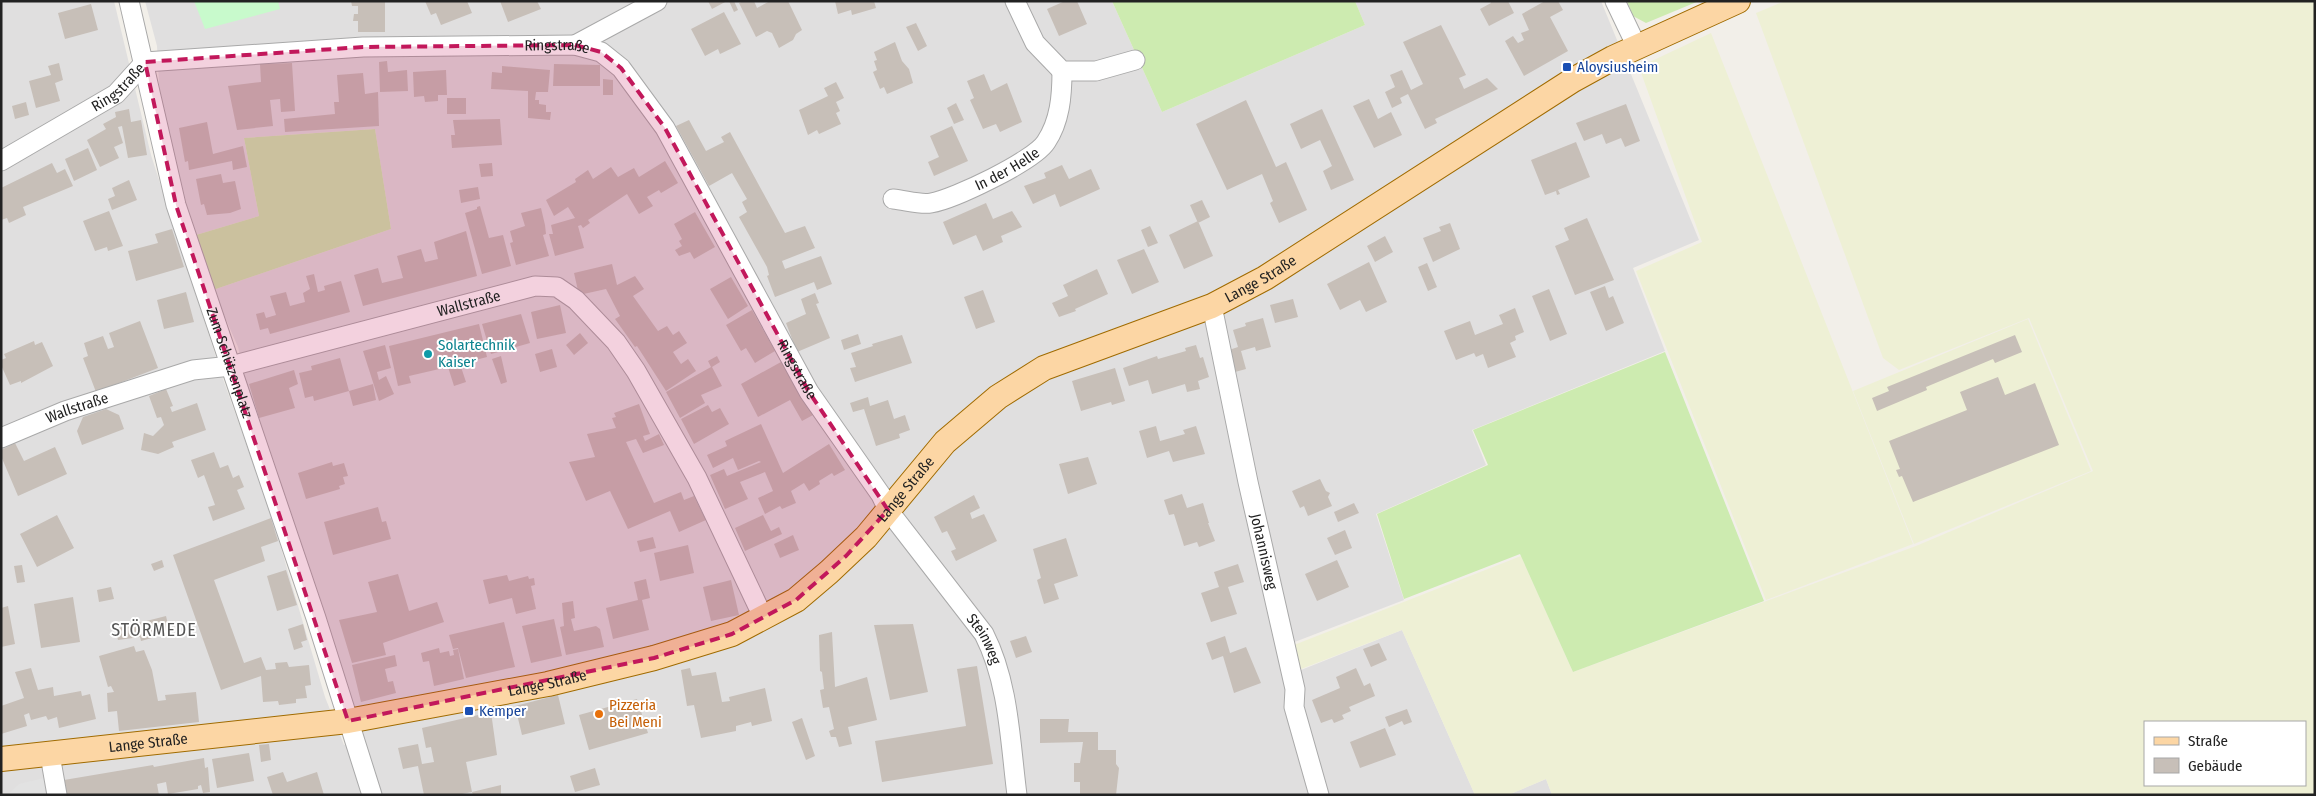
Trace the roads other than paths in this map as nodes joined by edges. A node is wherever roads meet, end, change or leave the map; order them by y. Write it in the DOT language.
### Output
graph roads {
  1 [pos="129,1"];
  2 [pos="657,1"];
  3 [pos="1015,1"];
  4 [pos="1615,1"];
  5 [pos="1738,1"];
  6 [pos="575,45"];
  7 [pos="1637,47"];
  8 [pos="1135,60"];
  9 [pos="145,62"];
  10 [pos="1062,71"];
  11 [pos="1,161"];
  12 [pos="893,199"];
  13 [pos="1212,306"];
  14 [pos="231,366"];
  15 [pos="1,438"];
  16 [pos="888,510"];
  17 [pos="764,619"];
  18 [pos="348,721"];
  19 [pos="50,755"];
  20 [pos="1,759"];
  21 [pos="57,795"];
  22 [pos="372,795"];
  23 [pos="1017,795"];
  24 [pos="1319,795"];
  1 -- 9 [label="street, Zum Schützenplatz"];
  2 -- 6 [label="street"];
  3 -- 10 [label="street"];
  4 -- 7 [label="street"];
  5 -- 7 [label="main road, Lange Straße"];
  6 -- 9 [label="street, Ringstraße"];
  6 -- 16 [label="street, Ringstraße"];
  7 -- 13 [label="main road, Lange Straße"];
  8 -- 10 [label="street"];
  9 -- 11 [label="street, Ringstraße"];
  9 -- 14 [label="street, Zum Schützenplatz"];
  10 -- 12 [label="street, In der Helle"];
  13 -- 16 [label="main road, Lange Straße"];
  13 -- 24 [label="street, Johannisweg"];
  14 -- 15 [label="street, Wallstraße"];
  14 -- 17 [label="street, Wallstraße"];
  14 -- 18 [label="street, Zum Schützenplatz"];
  16 -- 17 [label="main road, Lange Straße"];
  16 -- 23 [label="street, Steinweg"];
  17 -- 18 [label="main road, Lange Straße"];
  18 -- 19 [label="main road, Lange Straße"];
  18 -- 22 [label="street, Zum Schützenplatz"];
  19 -- 20 [label="main road, Lange Straße"];
  19 -- 21 [label="street"];
}
